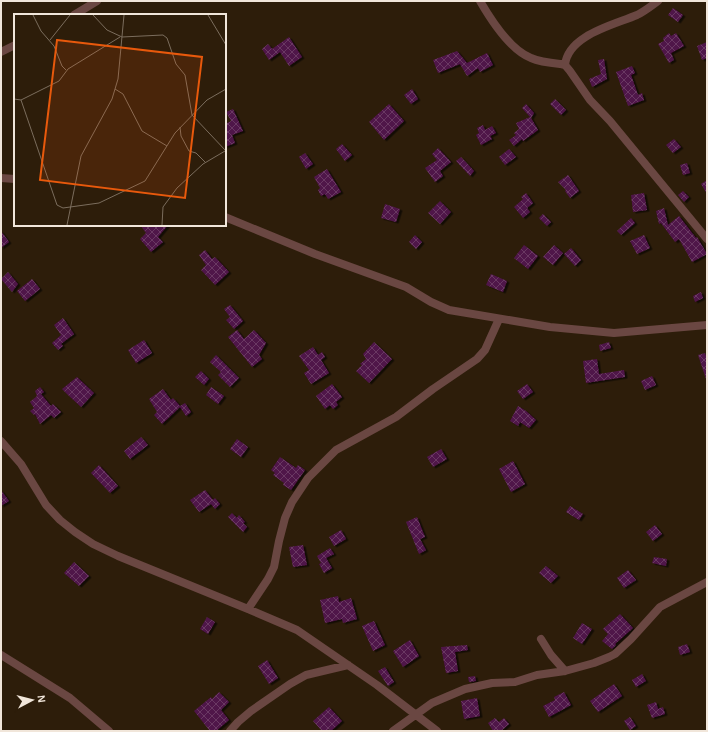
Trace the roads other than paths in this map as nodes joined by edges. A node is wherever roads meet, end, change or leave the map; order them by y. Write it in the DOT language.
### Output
graph roads {
  1 [pos="97,1"];
  2 [pos="480,1"];
  3 [pos="658,1"];
  4 [pos="76,14"];
  5 [pos="14,46"];
  6 [pos="1,52"];
  7 [pos="565,65"];
  8 [pos="1,178"];
  9 [pos="14,178"];
  10 [pos="226,218"];
  11 [pos="707,239"];
  12 [pos="499,319"];
  13 [pos="707,325"];
  14 [pos="1,441"];
  15 [pos="707,582"];
  16 [pos="248,609"];
  17 [pos="541,639"];
  18 [pos="1,655"];
  19 [pos="348,665"];
  20 [pos="565,671"];
  21 [pos="415,714"];
  22 [pos="109,731"];
  23 [pos="230,731"];
  24 [pos="393,731"];
  25 [pos="437,731"];
  1 -- 4 [label="street"];
  2 -- 7 [label="street"];
  3 -- 7 [label="street"];
  5 -- 6 [label="street"];
  7 -- 11 [label="street"];
  8 -- 9 [label="street"];
  10 -- 12 [label="street"];
  12 -- 13 [label="street"];
  12 -- 16 [label="street"];
  14 -- 16 [label="street"];
  15 -- 20 [label="street"];
  16 -- 19 [label="street"];
  17 -- 20 [label="street"];
  18 -- 22 [label="street"];
  19 -- 21 [label="street"];
  19 -- 23 [label="street"];
  20 -- 21 [label="street"];
  21 -- 24 [label="street"];
  21 -- 25 [label="street"];
}
